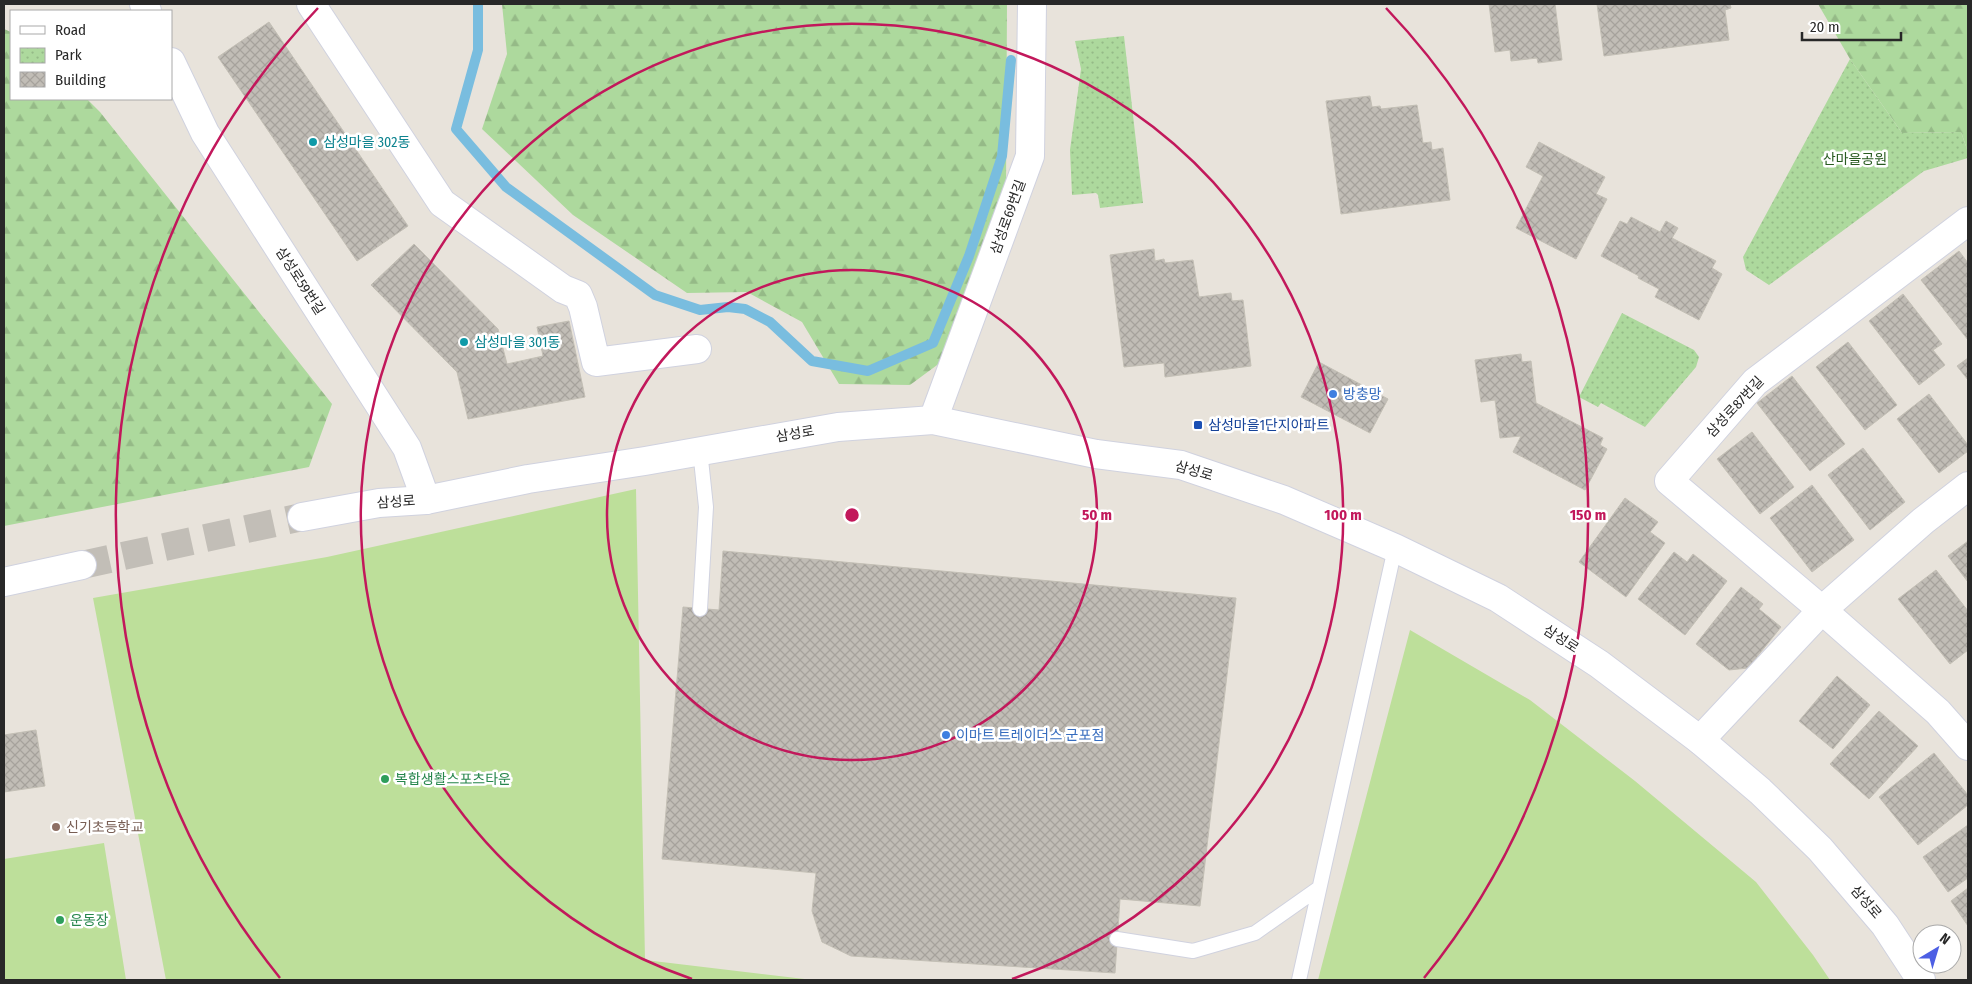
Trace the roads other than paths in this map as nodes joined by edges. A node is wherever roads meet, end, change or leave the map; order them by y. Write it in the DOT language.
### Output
graph roads {
  1 [pos="311,4"];
  2 [pos="1032,4"];
  3 [pos="172,64"];
  4 [pos="1968,220"];
  5 [pos="697,349"];
  6 [pos="933,420"];
  7 [pos="700,450"];
  8 [pos="1968,486"];
  9 [pos="426,500"];
  10 [pos="302,517"];
  11 [pos="1394,548"];
  12 [pos="82,565"];
  13 [pos="4,582"];
  14 [pos="700,609"];
  15 [pos="1822,610"];
  16 [pos="1700,740"];
  17 [pos="1968,746"];
  18 [pos="1319,888"];
  19 [pos="1117,939"];
  20 [pos="1299,980"];
  21 [pos="1921,980"];
  1 -- 5 [label="street"];
  2 -- 6 [label="street, 삼성로69번길"];
  3 -- 9 [label="street, 삼성로59번길"];
  4 -- 15 [label="street, 삼성로87번길"];
  6 -- 7 [label="street, 삼성로"];
  6 -- 11 [label="street, 삼성로"];
  7 -- 9 [label="street, 삼성로"];
  7 -- 14 [label="lane"];
  8 -- 15 [label="street"];
  9 -- 10 [label="street, 삼성로"];
  11 -- 16 [label="street, 삼성로"];
  11 -- 18 [label="lane"];
  12 -- 13 [label="street"];
  15 -- 16 [label="street"];
  15 -- 17 [label="street, 삼성로87번길"];
  16 -- 21 [label="street, 삼성로"];
  18 -- 19 [label="lane"];
  18 -- 20 [label="lane"];
}
